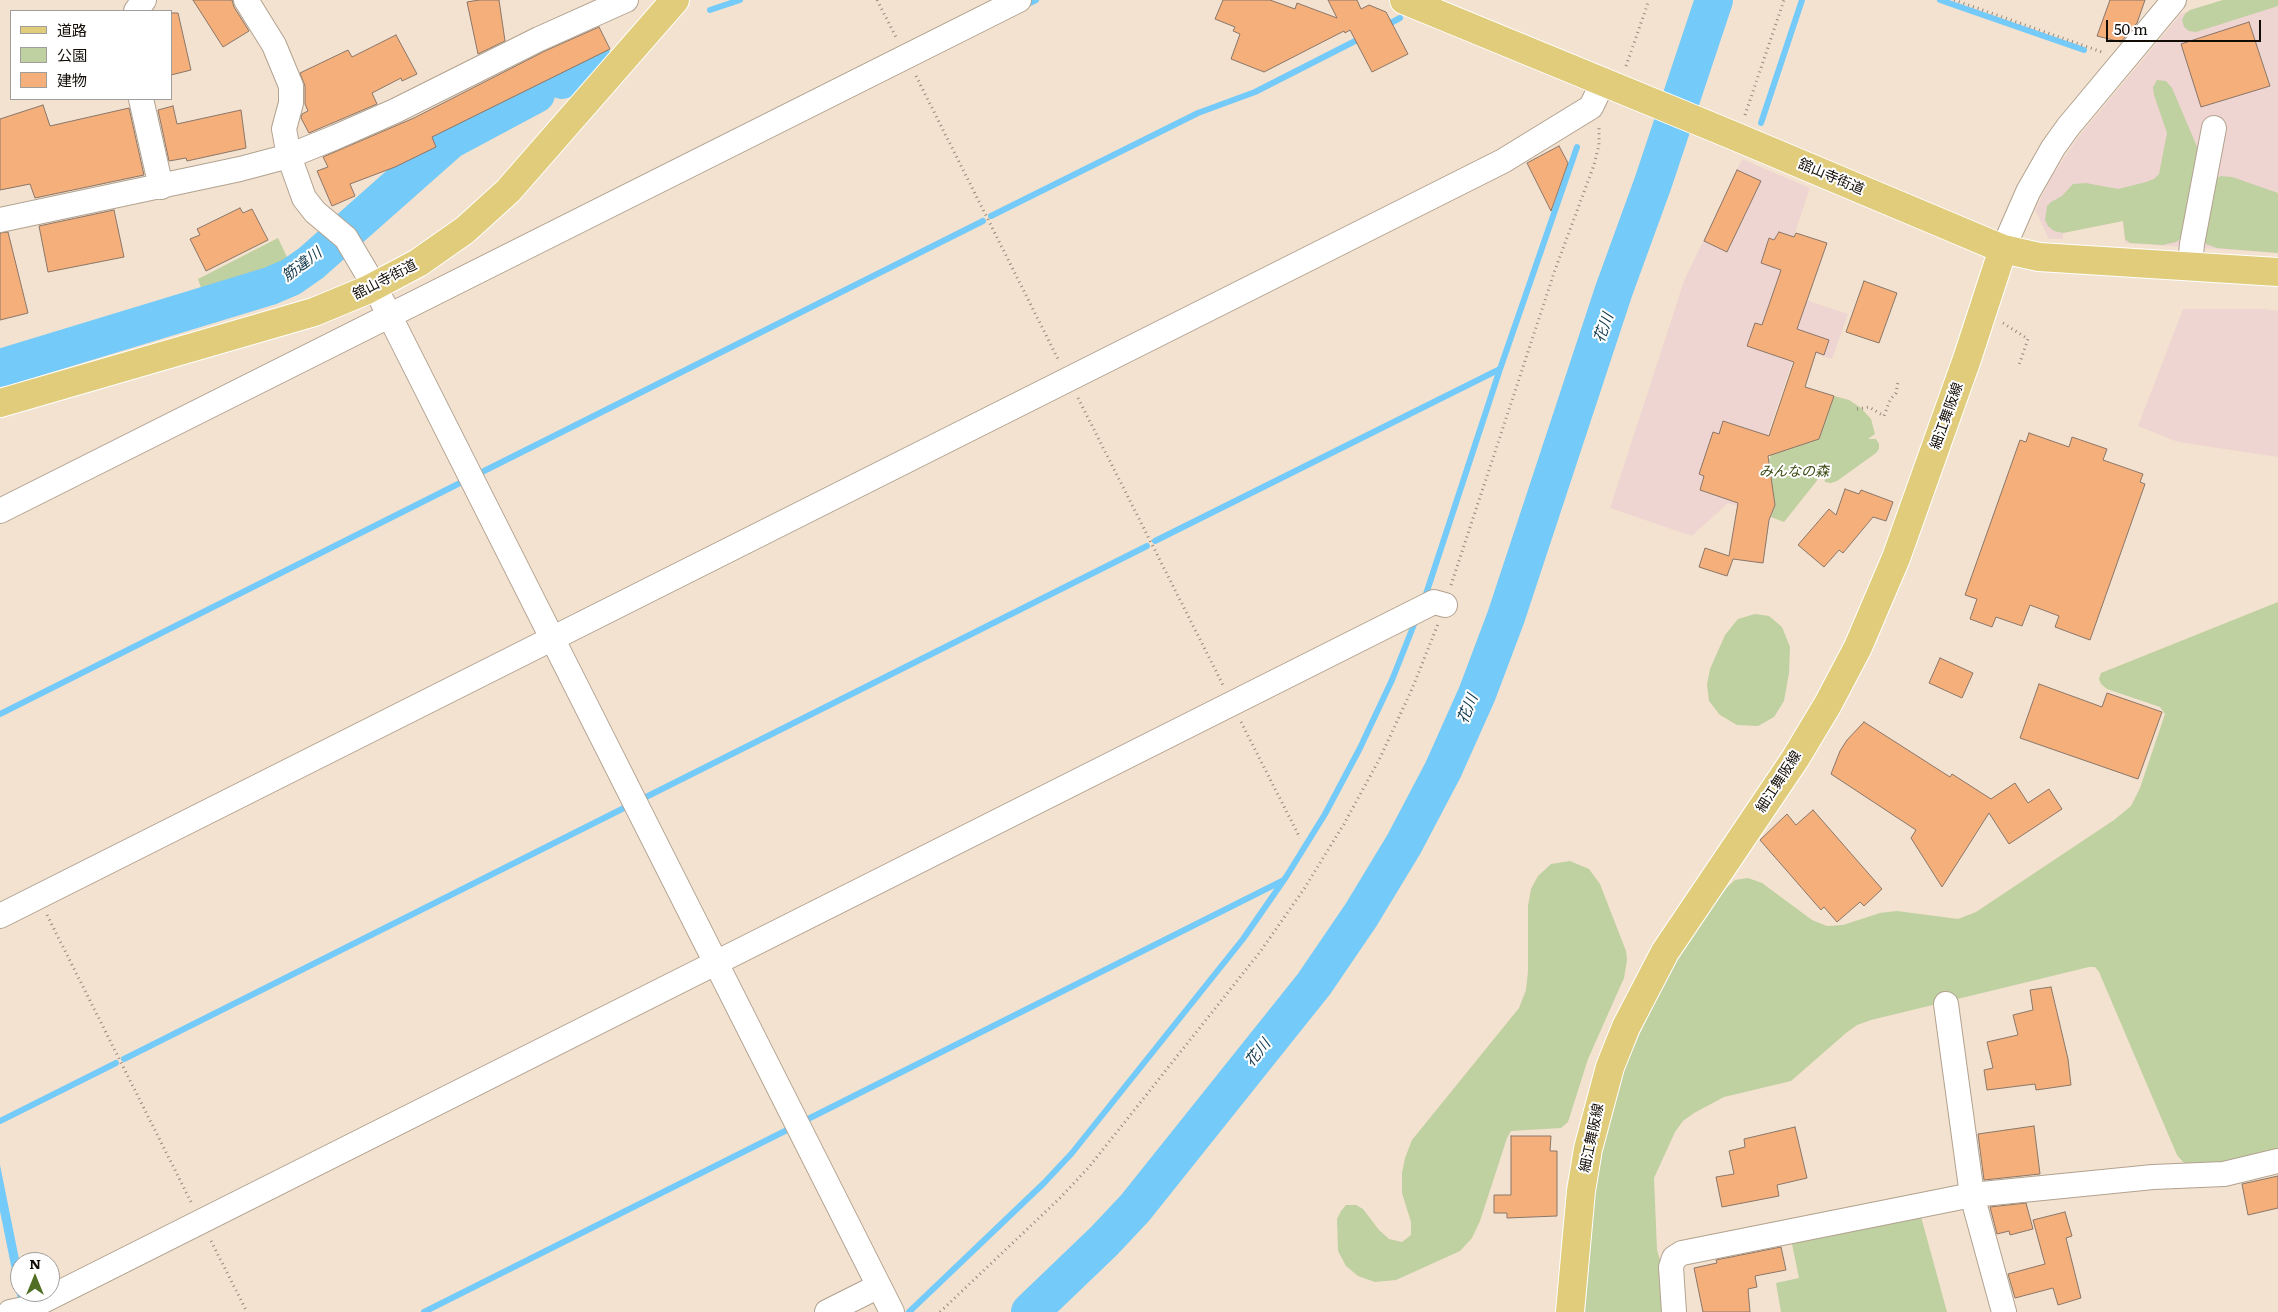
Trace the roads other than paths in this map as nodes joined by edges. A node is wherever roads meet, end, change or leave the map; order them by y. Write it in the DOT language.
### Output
graph roads {
  1 [pos="246,0"];
  2 [pos="626,0"];
  3 [pos="675,0"];
  4 [pos="1019,0"];
  5 [pos="1404,0"];
  6 [pos="2174,0"];
  7 [pos="2187,0"];
  8 [pos="2194,0"];
  9 [pos="1614,86"];
  10 [pos="141,100"];
  11 [pos="2214,128"];
  12 [pos="289,156"];
  13 [pos="161,186"];
  14 [pos="0,220"];
  15 [pos="2003,249"];
  16 [pos="2190,265"];
  17 [pos="2278,272"];
  18 [pos="375,287"];
  19 [pos="390,315"];
  20 [pos="0,403"];
  21 [pos="0,511"];
  22 [pos="1445,605"];
  23 [pos="553,639"];
  24 [pos="0,916"];
  25 [pos="716,963"];
  26 [pos="1946,1004"];
  27 [pos="2278,1161"];
  28 [pos="1972,1195"];
  29 [pos="878,1286"];
  30 [pos="0,1306"];
  31 [pos="1,1312"];
  32 [pos="10,1312"];
  33 [pos="826,1312"];
  34 [pos="892,1312"];
  35 [pos="1570,1312"];
  36 [pos="1674,1312"];
  37 [pos="2004,1312"];
  1 -- 12 [label="street"];
  2 -- 12 [label="street"];
  3 -- 18 [label="main road, 舘山寺街道"];
  4 -- 19 [label="street"];
  5 -- 9 [label="main road, 舘山寺街道"];
  6 -- 15 [label="street"];
  7 -- 8 [label="street"];
  9 -- 15 [label="main road, 舘山寺街道"];
  9 -- 23 [label="street"];
  10 -- 13 [label="street"];
  11 -- 16 [label="street"];
  12 -- 13 [label="street"];
  12 -- 18 [label="street"];
  13 -- 14 [label="street"];
  15 -- 16 [label="main road, 舘山寺街道"];
  15 -- 35 [label="main road, 細江舞阪線"];
  16 -- 17 [label="main road, 舘山寺街道"];
  18 -- 19 [label="street"];
  18 -- 20 [label="main road, 舘山寺街道"];
  19 -- 21 [label="street"];
  19 -- 23 [label="street"];
  22 -- 25 [label="street"];
  23 -- 24 [label="street"];
  23 -- 25 [label="street"];
  25 -- 29 [label="street"];
  25 -- 32 [label="street"];
  26 -- 28 [label="street"];
  27 -- 28 [label="street"];
  28 -- 36 [label="street"];
  28 -- 37 [label="street"];
  29 -- 33 [label="street"];
  29 -- 34 [label="street"];
  30 -- 31 [label="street"];
}
